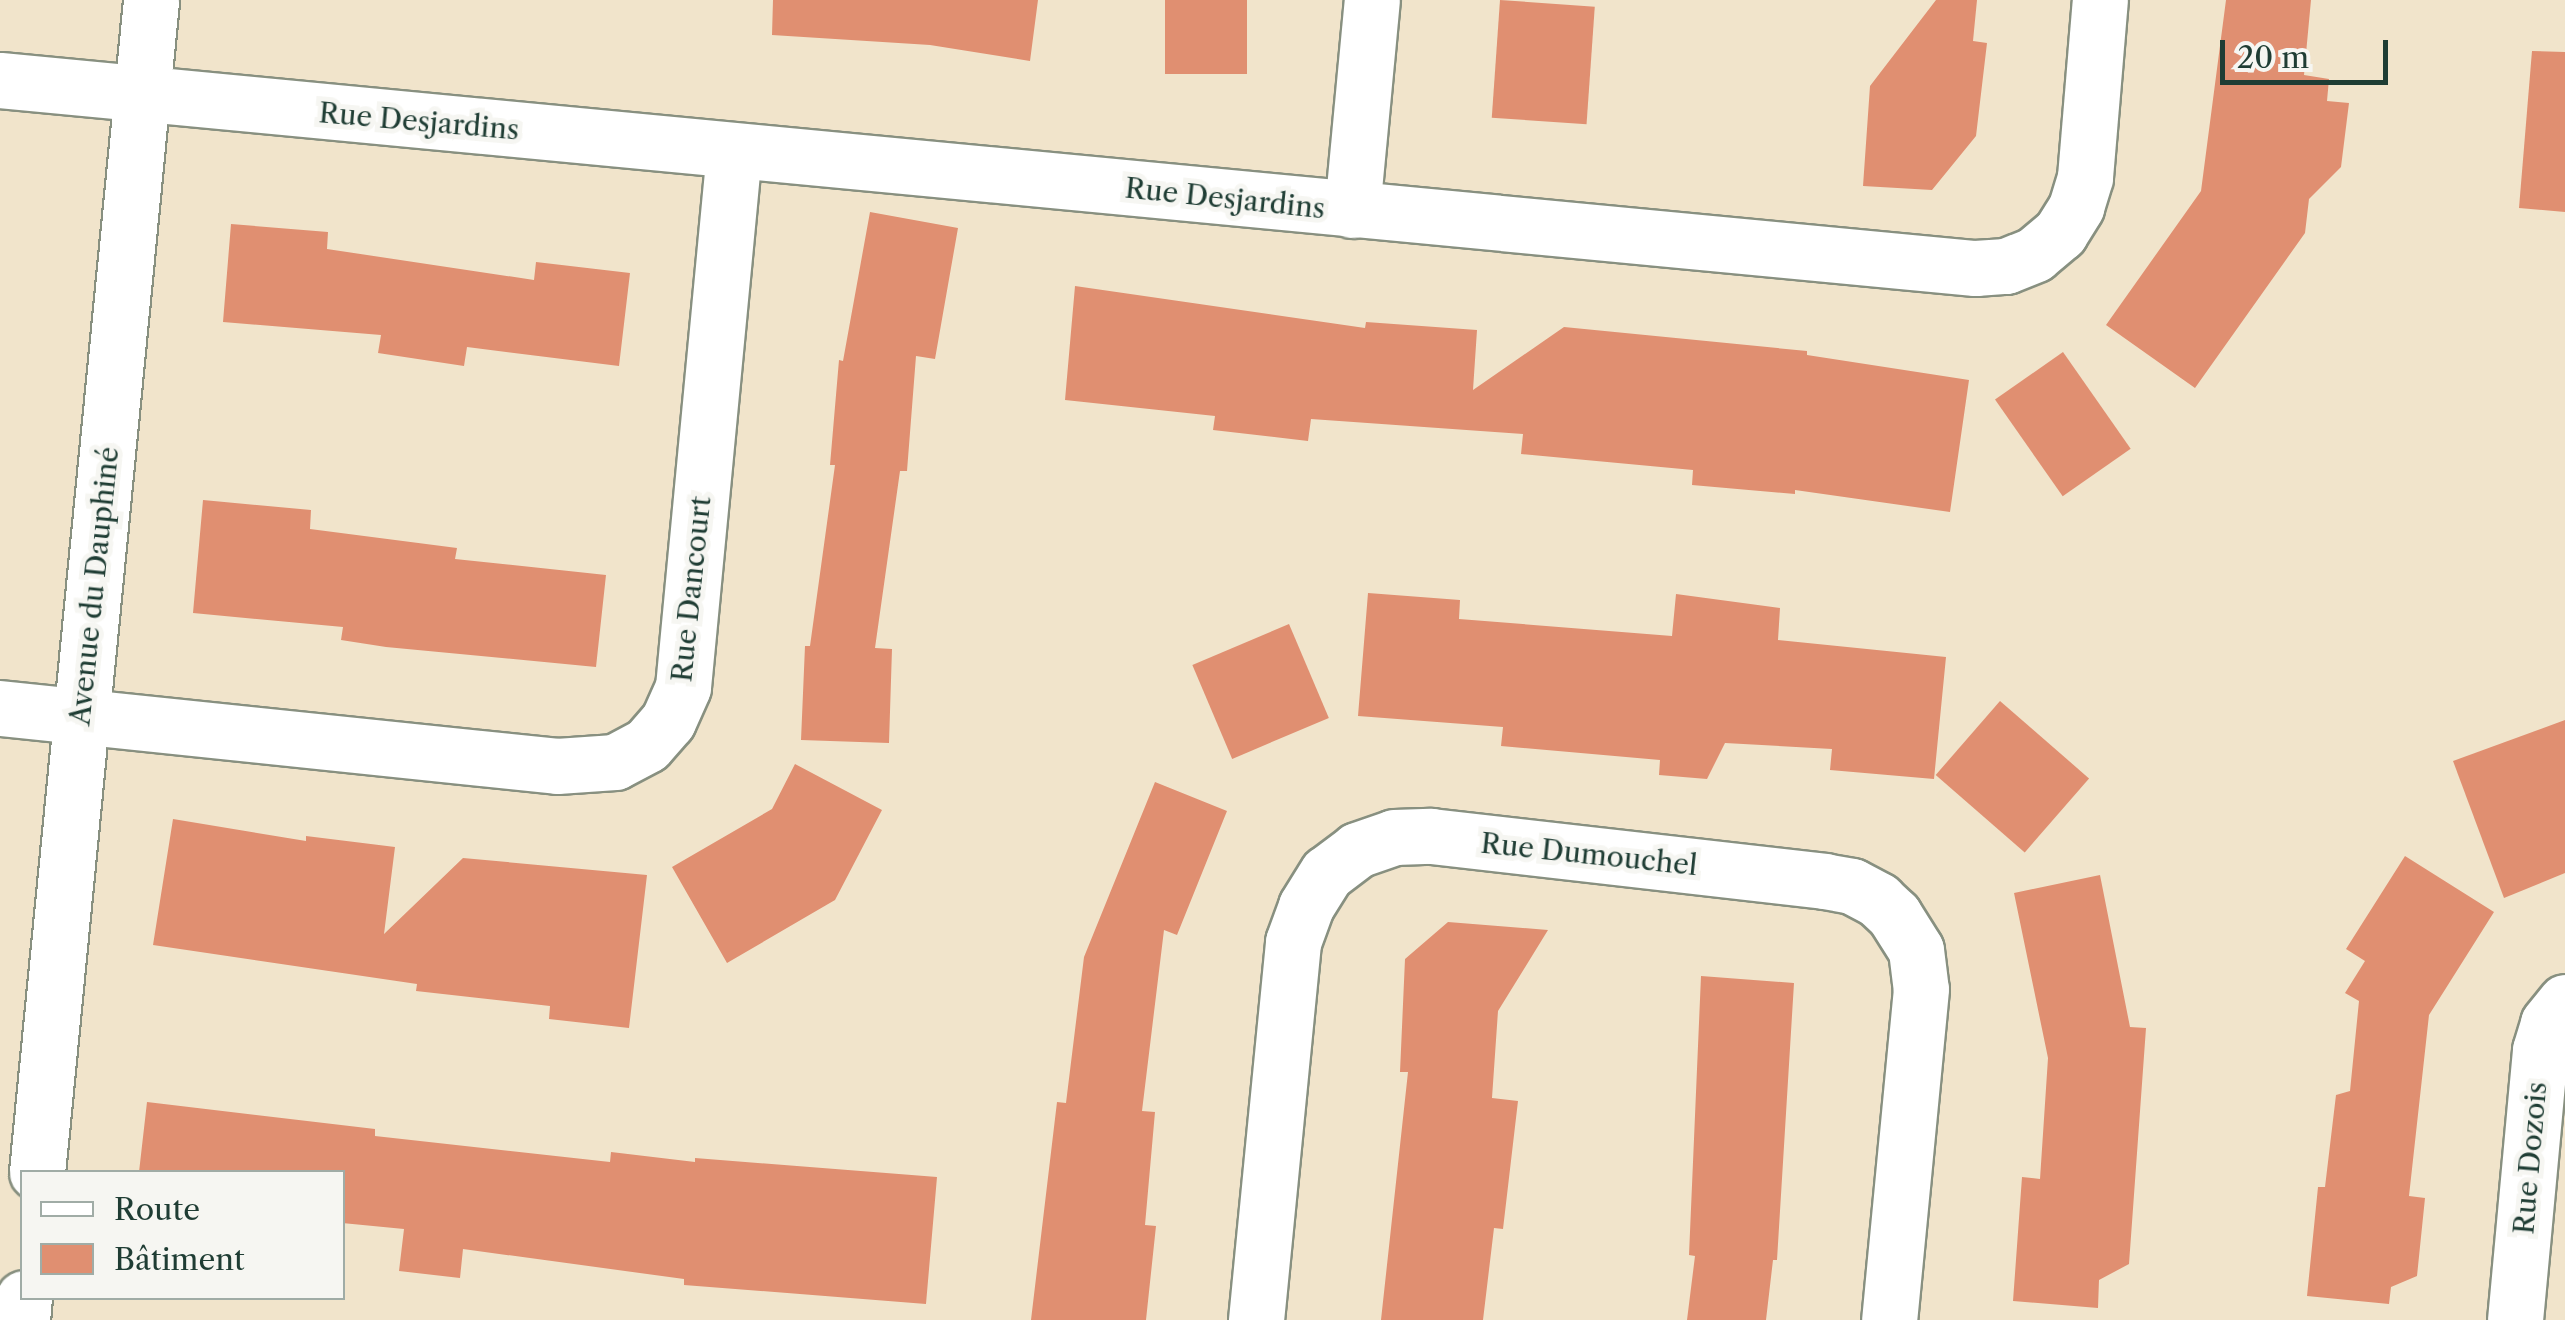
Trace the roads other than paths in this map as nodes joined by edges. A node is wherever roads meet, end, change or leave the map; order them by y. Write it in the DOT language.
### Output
graph roads {
  1 [pos="151,0"];
  2 [pos="1372,0"];
  3 [pos="2100,0"];
  4 [pos="0,80"];
  5 [pos="142,94"];
  6 [pos="734,151"];
  7 [pos="1352,210"];
  8 [pos="0,708"];
  9 [pos="82,716"];
  10 [pos="2565,1002"];
  11 [pos="36,1170"];
  12 [pos="1256,1320"];
  13 [pos="1889,1320"];
  14 [pos="2515,1320"];
  1 -- 5 [label="street, Avenue du Dauphiné"];
  2 -- 7 [label="street"];
  3 -- 7 [label="street, Rue Desjardins"];
  4 -- 5 [label="street, Rue Desjardins"];
  5 -- 6 [label="street, Rue Desjardins"];
  5 -- 9 [label="street, Avenue du Dauphiné"];
  6 -- 7 [label="street, Rue Desjardins"];
  6 -- 9 [label="street, Rue Dancourt"];
  8 -- 9 [label="street, Rue Dancourt"];
  9 -- 11 [label="street, Avenue du Dauphiné"];
  10 -- 14 [label="street, Rue Dozois"];
  12 -- 13 [label="street, Rue Dumouchel"];
}
